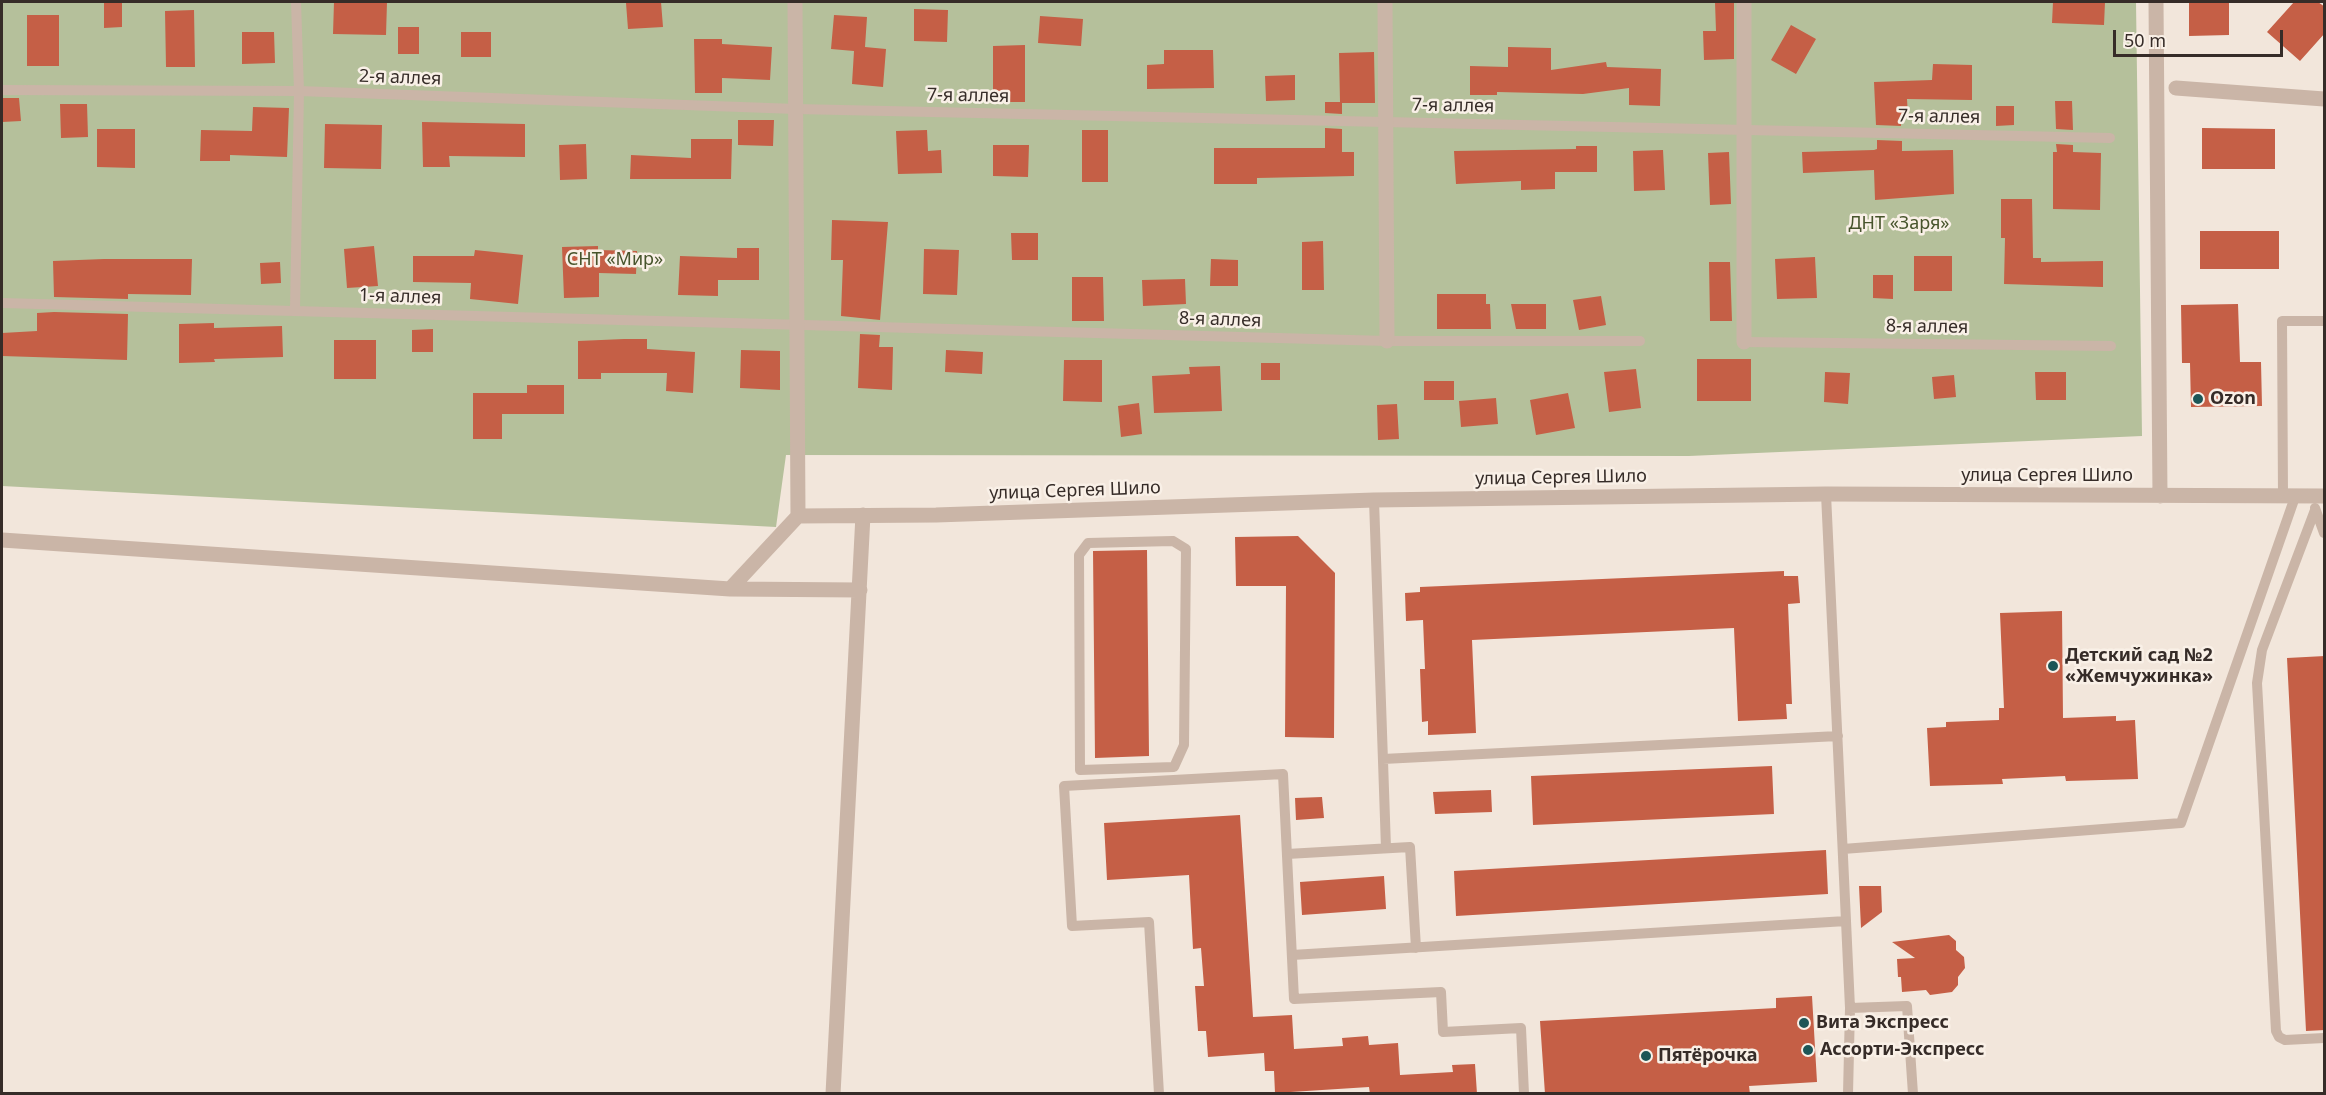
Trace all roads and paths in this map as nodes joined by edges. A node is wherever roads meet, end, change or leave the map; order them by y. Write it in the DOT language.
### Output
graph roads {
  1 [pos="296,2"];
  2 [pos="795,2"];
  3 [pos="1385,2"];
  4 [pos="1744,2"];
  5 [pos="2156,2"];
  6 [pos="2176,88"];
  7 [pos="2,90"];
  8 [pos="298,91"];
  9 [pos="2325,99"];
  10 [pos="796,110"];
  11 [pos="1386,121"];
  12 [pos="1744,129"];
  13 [pos="2110,138"];
  14 [pos="2,303"];
  15 [pos="295,310"];
  16 [pos="2325,321"];
  17 [pos="798,326"];
  18 [pos="1387,341"];
  19 [pos="1640,341"];
  20 [pos="1744,342"];
  21 [pos="2110,346"];
  22 [pos="1826,494"];
  23 [pos="2160,496"];
  24 [pos="2289,496"];
  25 [pos="1374,500"];
  26 [pos="2318,501"];
  27 [pos="863,515"];
  28 [pos="798,516"];
  29 [pos="2325,533"];
  30 [pos="2,540"];
  31 [pos="730,590"];
  32 [pos="860,590"];
  33 [pos="1838,736"];
  34 [pos="1383,759"];
  35 [pos="1080,770"];
  36 [pos="1080,785"];
  37 [pos="1386,848"];
  38 [pos="1843,849"];
  39 [pos="1287,854"];
  40 [pos="1846,921"];
  41 [pos="1416,948"];
  42 [pos="1292,955"];
  43 [pos="1850,1008"];
  44 [pos="2325,1038"];
  45 [pos="833,1094"];
  46 [pos="1159,1094"];
  47 [pos="1524,1094"];
  48 [pos="1848,1094"];
  49 [pos="1913,1094"];
  1 -- 8 [label="lane"];
  2 -- 10 [label="street"];
  3 -- 11 [label="street"];
  4 -- 12 [label="street"];
  5 -- 23 [label="street"];
  6 -- 9 [label="street"];
  7 -- 8 [label="lane, 2-я аллея"];
  8 -- 10 [label="lane, 2-я аллея"];
  8 -- 15 [label="lane"];
  10 -- 11 [label="lane, 7-я аллея"];
  10 -- 17 [label="street"];
  11 -- 12 [label="lane, 7-я аллея"];
  11 -- 18 [label="street"];
  12 -- 13 [label="lane, 7-я аллея"];
  12 -- 20 [label="street"];
  14 -- 15 [label="lane, 1-я аллея"];
  15 -- 17 [label="lane, 1-я аллея"];
  16 -- 24 [label="lane"];
  17 -- 18 [label="lane, 8-я аллея"];
  17 -- 28 [label="street"];
  18 -- 19 [label="lane, 8-я аллея"];
  20 -- 21 [label="lane, 8-я аллея"];
  22 -- 23 [label="street, улица Сергея Шило"];
  22 -- 25 [label="street, улица Сергея Шило"];
  22 -- 33 [label="lane"];
  23 -- 24 [label="street, улица Сергея Шило"];
  24 -- 26 [label="street, улица Сергея Шило"];
  24 -- 38 [label="lane"];
  25 -- 27 [label="street, улица Сергея Шило"];
  25 -- 34 [label="lane"];
  26 -- 29 [label="lane"];
  26 -- 44 [label="lane"];
  27 -- 28 [label="street, улица Сергея Шило"];
  27 -- 32 [label="street"];
  28 -- 31 [label="street"];
  30 -- 31 [label="street"];
  31 -- 32 [label="street"];
  32 -- 45 [label="street"];
  33 -- 34 [label="lane"];
  33 -- 38 [label="lane"];
  34 -- 37 [label="lane"];
  35 -- 35 [label="lane"];
  35 -- 36 [label="lane"];
  36 -- 39 [label="lane"];
  36 -- 46 [label="lane"];
  37 -- 39 [label="lane"];
  37 -- 41 [label="lane"];
  38 -- 40 [label="lane"];
  39 -- 42 [label="lane"];
  40 -- 41 [label="lane"];
  40 -- 43 [label="lane"];
  41 -- 42 [label="lane"];
  42 -- 47 [label="lane"];
  43 -- 48 [label="lane"];
  43 -- 49 [label="lane"];
}
